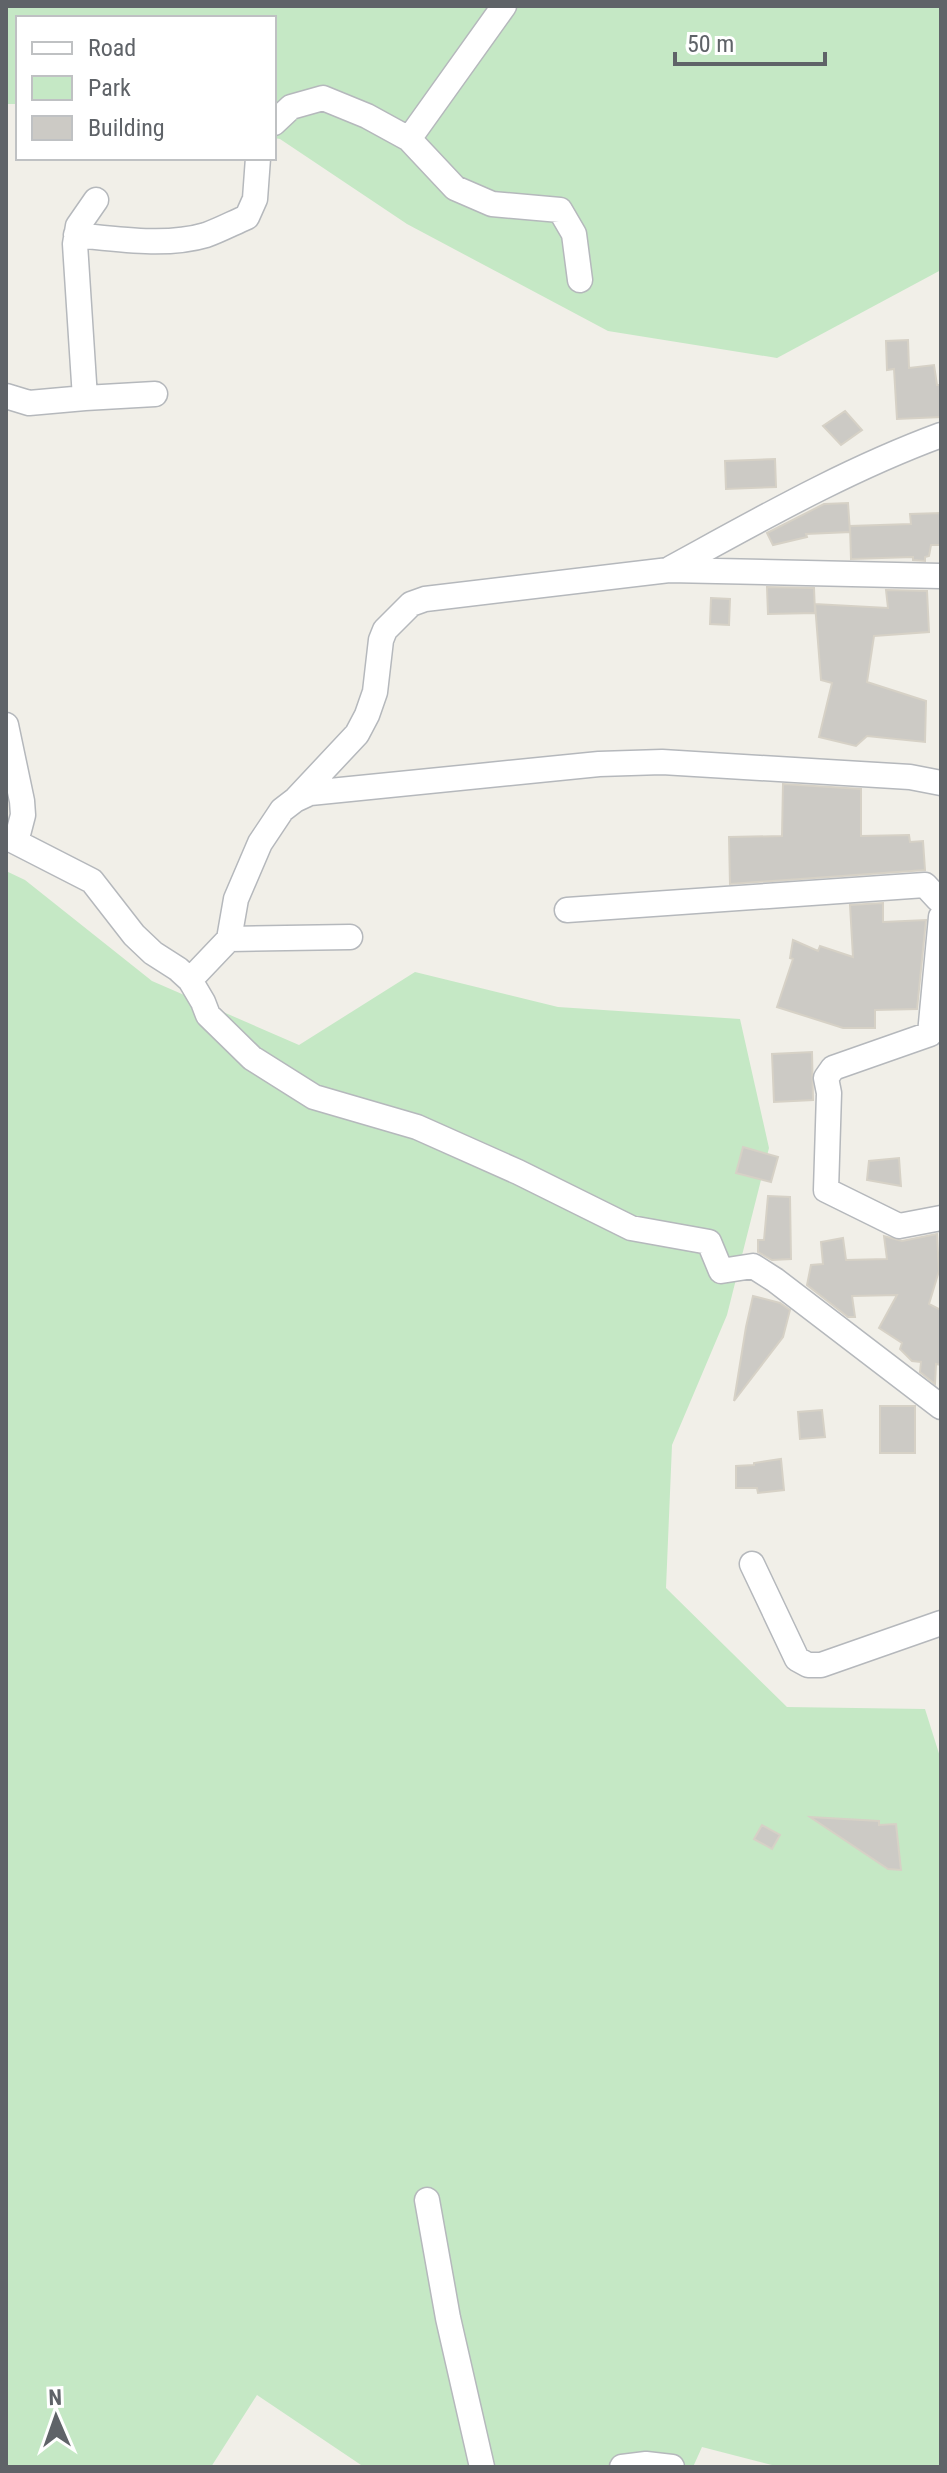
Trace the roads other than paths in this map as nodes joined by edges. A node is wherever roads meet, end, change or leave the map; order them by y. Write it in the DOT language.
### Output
graph roads {
  1 [pos="504,6"];
  2 [pos="276,121"];
  3 [pos="409,139"];
  4 [pos="258,160"];
  5 [pos="96,200"];
  6 [pos="76,235"];
  7 [pos="580,280"];
  8 [pos="155,394"];
  9 [pos="6,396"];
  10 [pos="85,398"];
  11 [pos="941,435"];
  12 [pos="669,570"];
  13 [pos="941,576"];
  14 [pos="6,725"];
  15 [pos="941,783"];
  16 [pos="295,800"];
  17 [pos="11,840"];
  18 [pos="941,898"];
  19 [pos="567,910"];
  20 [pos="941,917"];
  21 [pos="350,937"];
  22 [pos="229,939"];
  23 [pos="190,980"];
  24 [pos="941,1218"];
  25 [pos="941,1407"];
  26 [pos="752,1564"];
  27 [pos="941,1623"];
  28 [pos="427,2200"];
  29 [pos="482,2467"];
  30 [pos="622,2467"];
  31 [pos="672,2467"];
  1 -- 3 [label="street"];
  2 -- 3 [label="street"];
  3 -- 7 [label="street"];
  4 -- 6 [label="street"];
  5 -- 6 [label="street"];
  6 -- 10 [label="street"];
  8 -- 10 [label="street"];
  9 -- 10 [label="street"];
  11 -- 12 [label="street"];
  12 -- 13 [label="street"];
  12 -- 16 [label="street"];
  14 -- 17 [label="street"];
  15 -- 16 [label="street"];
  16 -- 22 [label="street"];
  17 -- 23 [label="street"];
  18 -- 19 [label="street"];
  20 -- 24 [label="street"];
  21 -- 22 [label="street"];
  22 -- 23 [label="street"];
  23 -- 25 [label="street"];
  26 -- 27 [label="street"];
  28 -- 29 [label="street"];
  30 -- 31 [label="street"];
}
